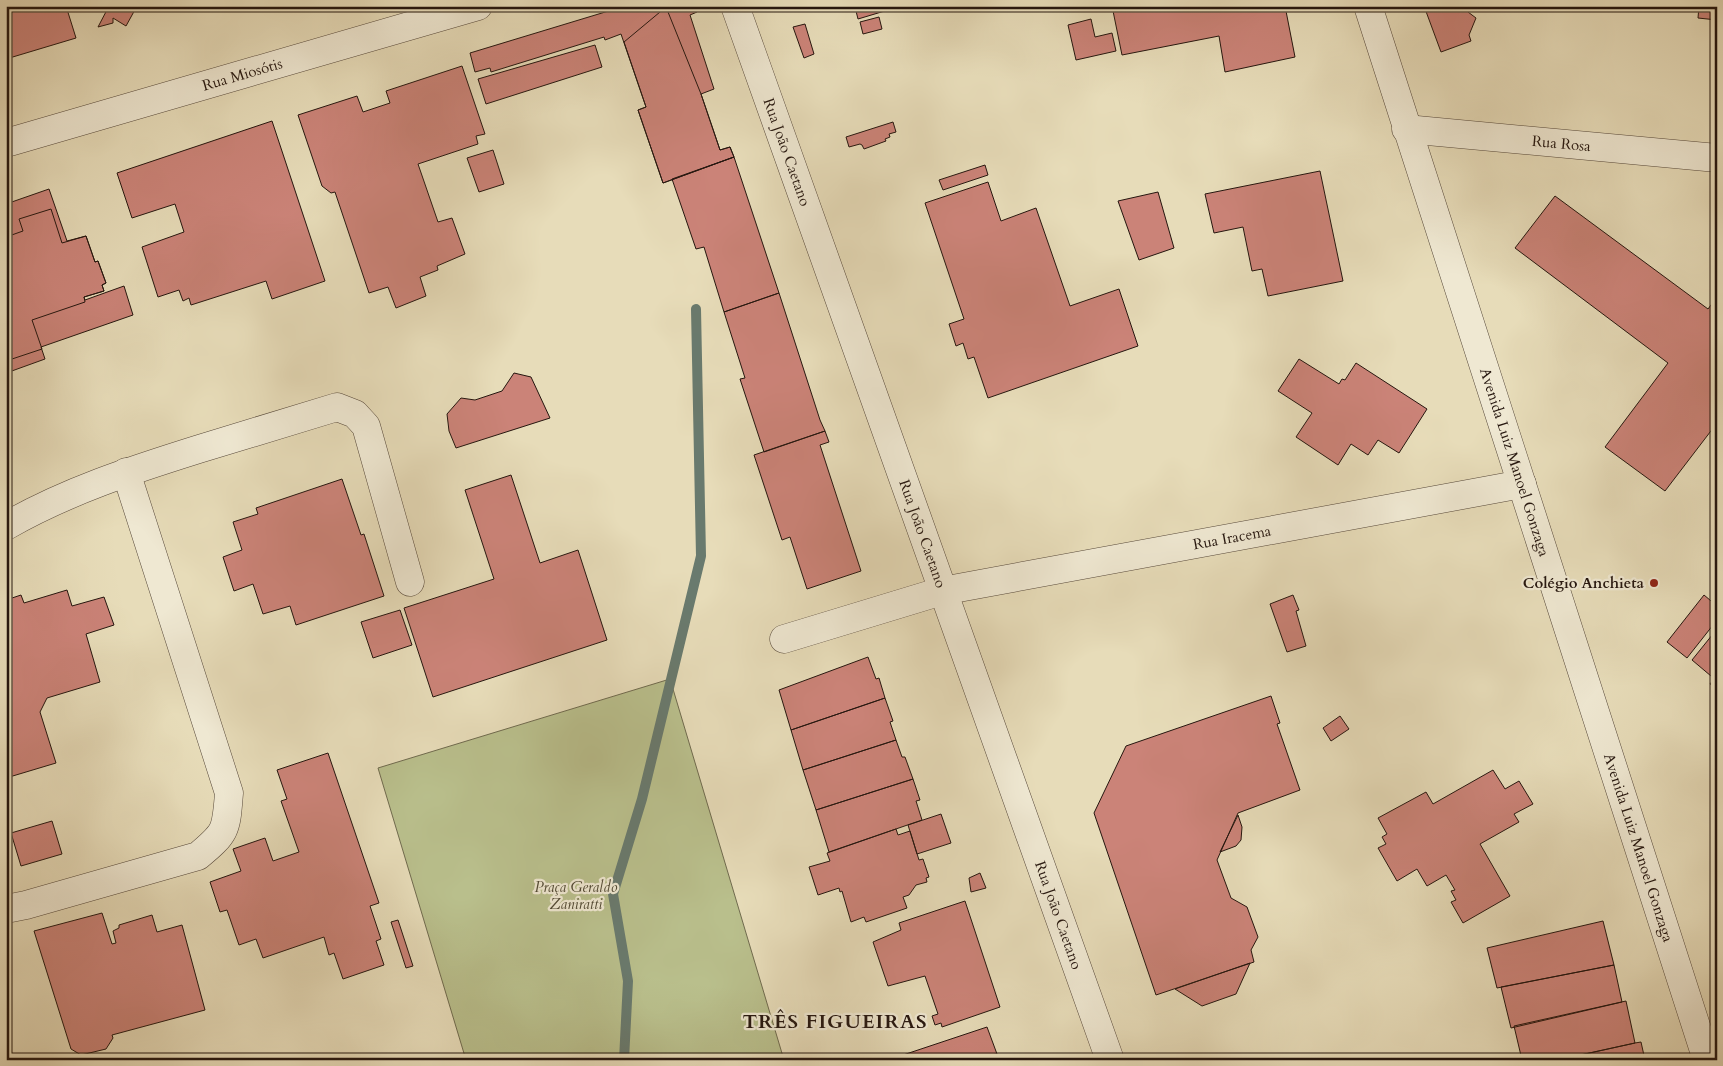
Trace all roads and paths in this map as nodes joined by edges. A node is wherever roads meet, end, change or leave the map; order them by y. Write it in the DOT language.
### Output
graph roads {
  1 [pos="478,6"];
  2 [pos="735,6"];
  3 [pos="1368,6"];
  4 [pos="1406,129"];
  5 [pos="6,143"];
  6 [pos="1717,158"];
  7 [pos="126,472"];
  8 [pos="1522,484"];
  9 [pos="6,526"];
  10 [pos="410,582"];
  11 [pos="942,591"];
  12 [pos="784,640"];
  13 [pos="16,907"];
  14 [pos="1110,1060"];
  15 [pos="1708,1060"];
  1 -- 5 [label="street, Rua Miosótis"];
  2 -- 11 [label="street, Rua João Caetano"];
  3 -- 4 [label="street, Avenida Luiz Manoel Gonzaga"];
  4 -- 6 [label="street, Rua Rosa"];
  4 -- 8 [label="street, Avenida Luiz Manoel Gonzaga"];
  7 -- 9 [label="street"];
  7 -- 10 [label="street"];
  7 -- 13 [label="street"];
  8 -- 11 [label="street, Rua Iracema"];
  8 -- 15 [label="street, Avenida Luiz Manoel Gonzaga"];
  11 -- 12 [label="street, Rua Iracema"];
  11 -- 14 [label="street, Rua João Caetano"];
}
